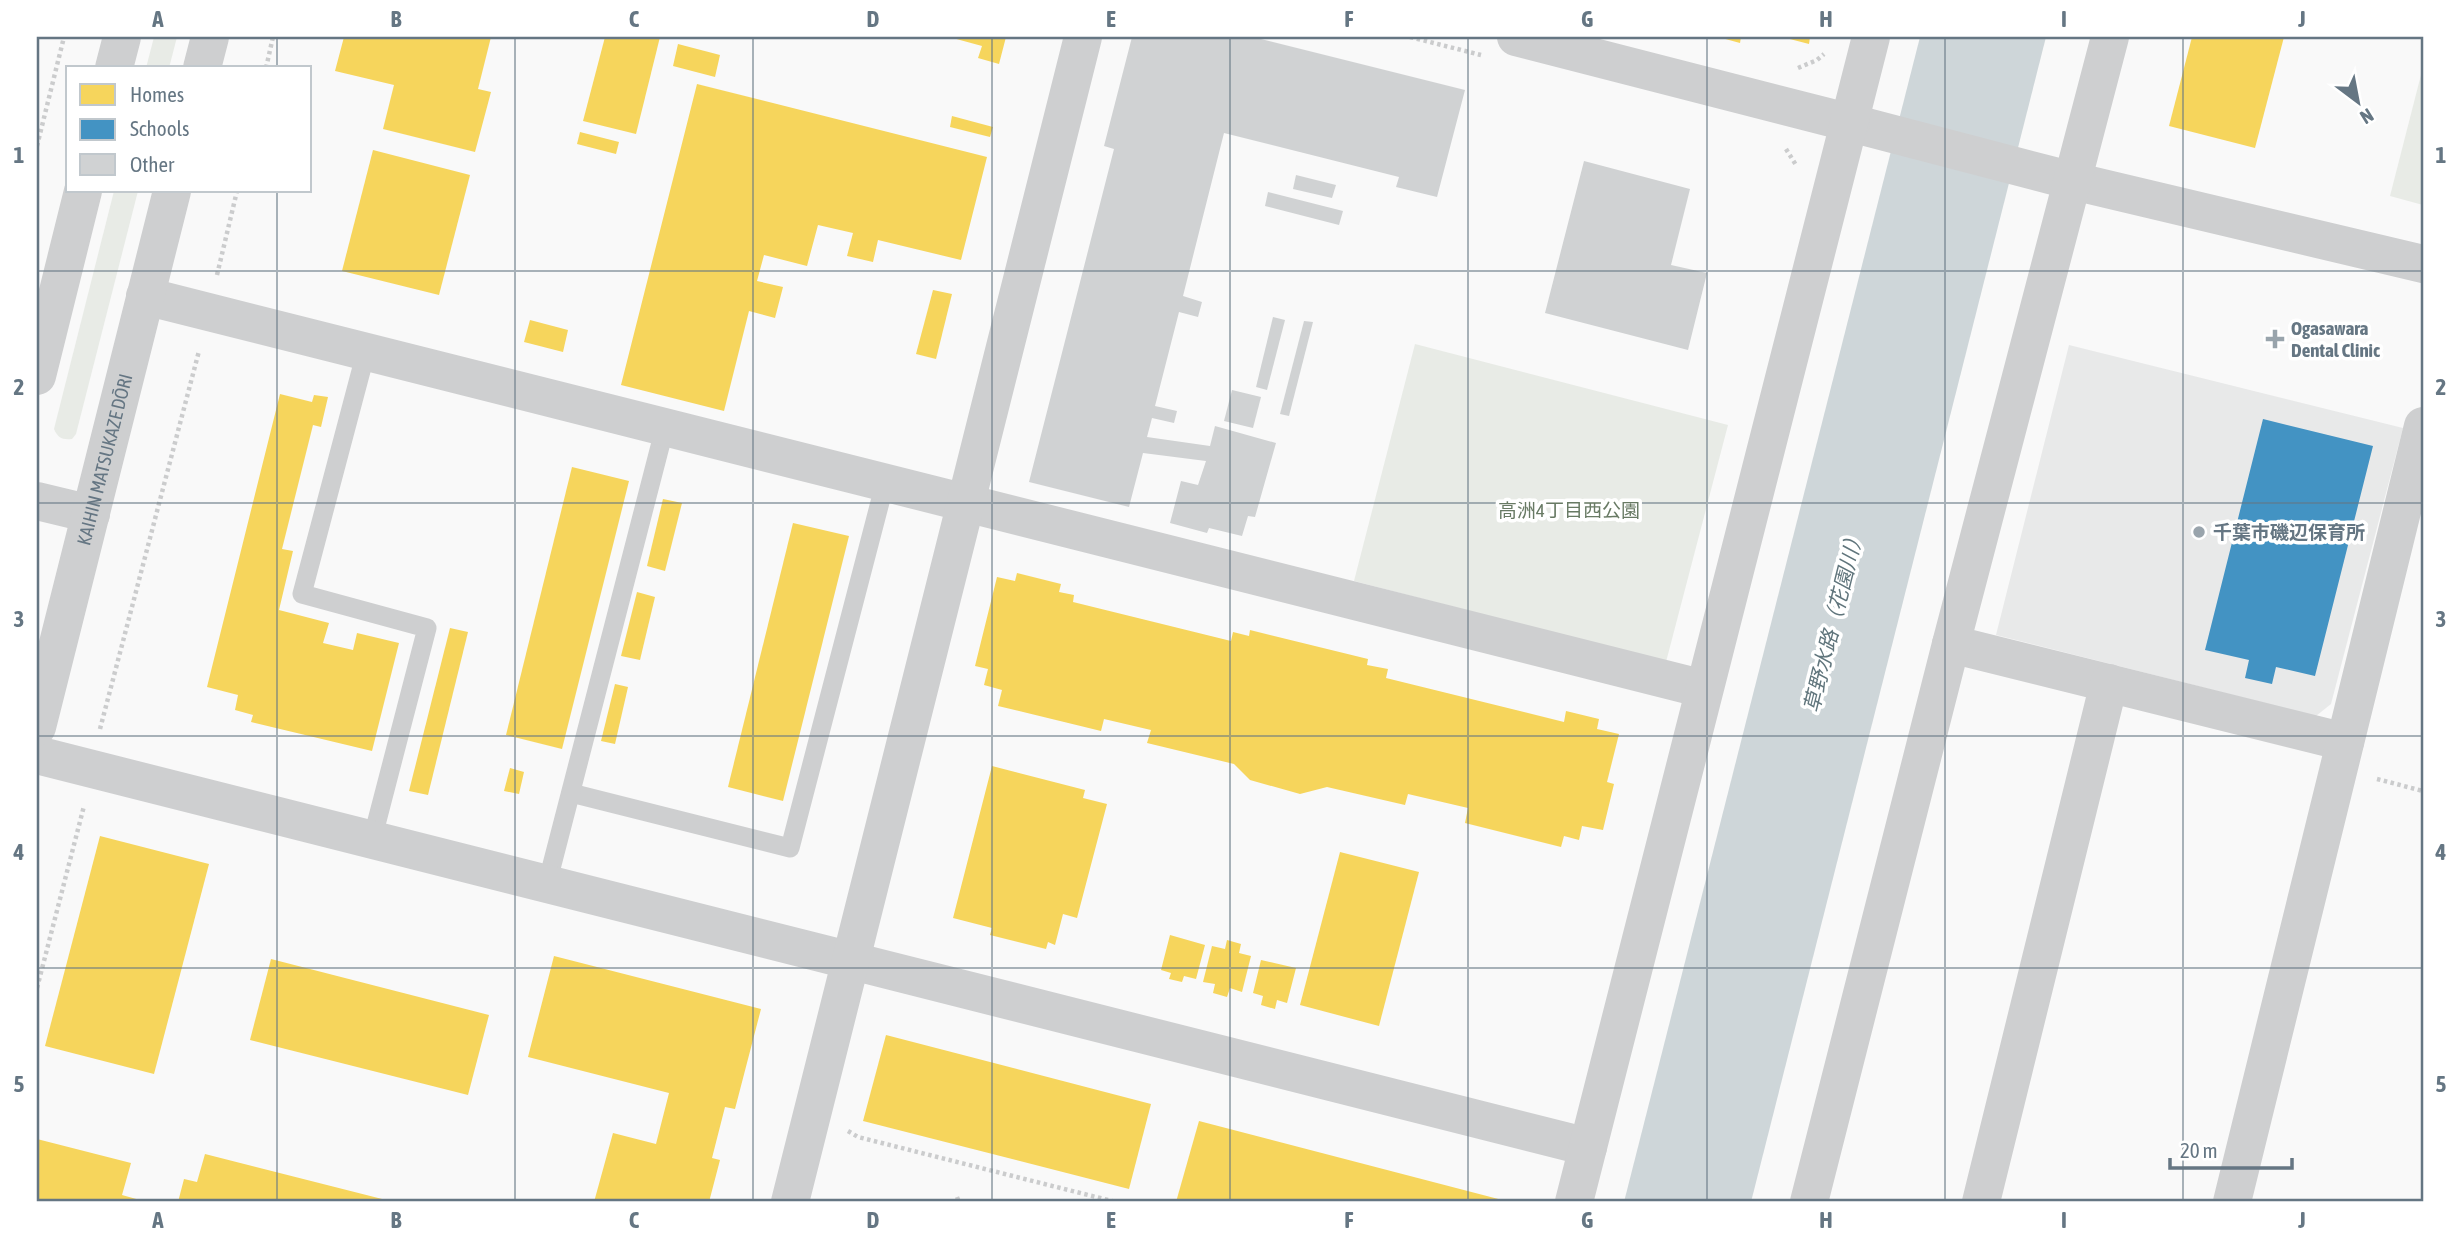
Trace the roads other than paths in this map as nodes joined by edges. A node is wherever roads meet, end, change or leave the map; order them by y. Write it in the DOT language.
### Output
graph roads {
  1 [pos="122,37"];
  2 [pos="210,37"];
  3 [pos="1083,37"];
  4 [pos="1871,37"];
  5 [pos="2110,37"];
  6 [pos="1503,47"];
  7 [pos="115,66"];
  8 [pos="203,66"];
  9 [pos="1851,123"];
  10 [pos="2073,181"];
  11 [pos="83,192"];
  12 [pos="172,192"];
  13 [pos="2423,264"];
  14 [pos="145,296"];
  15 [pos="366,352"];
  16 [pos="37,376"];
  17 [pos="2423,426"];
  18 [pos="665,428"];
  19 [pos="885,483"];
  20 [pos="37,501"];
  21 [pos="966,503"];
  22 [pos="90,514"];
  23 [pos="1951,644"];
  24 [pos="2109,683"];
  25 [pos="1704,690"];
  26 [pos="37,727"];
  27 [pos="2345,742"];
  28 [pos="37,755"];
  29 [pos="570,793"];
  30 [pos="372,840"];
  31 [pos="547,884"];
  32 [pos="851,961"];
  33 [pos="1588,1147"];
  34 [pos="790,1202"];
  35 [pos="1574,1202"];
  36 [pos="1809,1202"];
  37 [pos="1981,1202"];
  38 [pos="2232,1202"];
  1 -- 7 [label="street"];
  2 -- 8 [label="street"];
  3 -- 21 [label="street"];
  4 -- 9 [label="street"];
  5 -- 10 [label="street"];
  6 -- 9 [label="street"];
  9 -- 10 [label="street"];
  9 -- 25 [label="street"];
  10 -- 13 [label="street"];
  10 -- 23 [label="street"];
  11 -- 16 [label="street"];
  12 -- 14 [label="street, KAIHIN MATSUKAZE DŌRI"];
  14 -- 15 [label="street"];
  14 -- 22 [label="street, KAIHIN MATSUKAZE DŌRI"];
  15 -- 18 [label="street"];
  15 -- 30 [label="lane"];
  17 -- 27 [label="street"];
  18 -- 19 [label="street"];
  18 -- 29 [label="lane"];
  19 -- 21 [label="street"];
  19 -- 29 [label="lane"];
  20 -- 22 [label="street"];
  21 -- 25 [label="street"];
  21 -- 32 [label="street"];
  22 -- 26 [label="street, KAIHIN MATSUKAZE DŌRI"];
  23 -- 24 [label="street"];
  23 -- 36 [label="street"];
  24 -- 27 [label="street"];
  24 -- 37 [label="street"];
  25 -- 33 [label="street"];
  27 -- 38 [label="street"];
  28 -- 30 [label="street"];
  29 -- 31 [label="lane"];
  30 -- 31 [label="street"];
  31 -- 32 [label="street"];
  32 -- 33 [label="street"];
  32 -- 34 [label="street"];
  33 -- 35 [label="street"];
}
